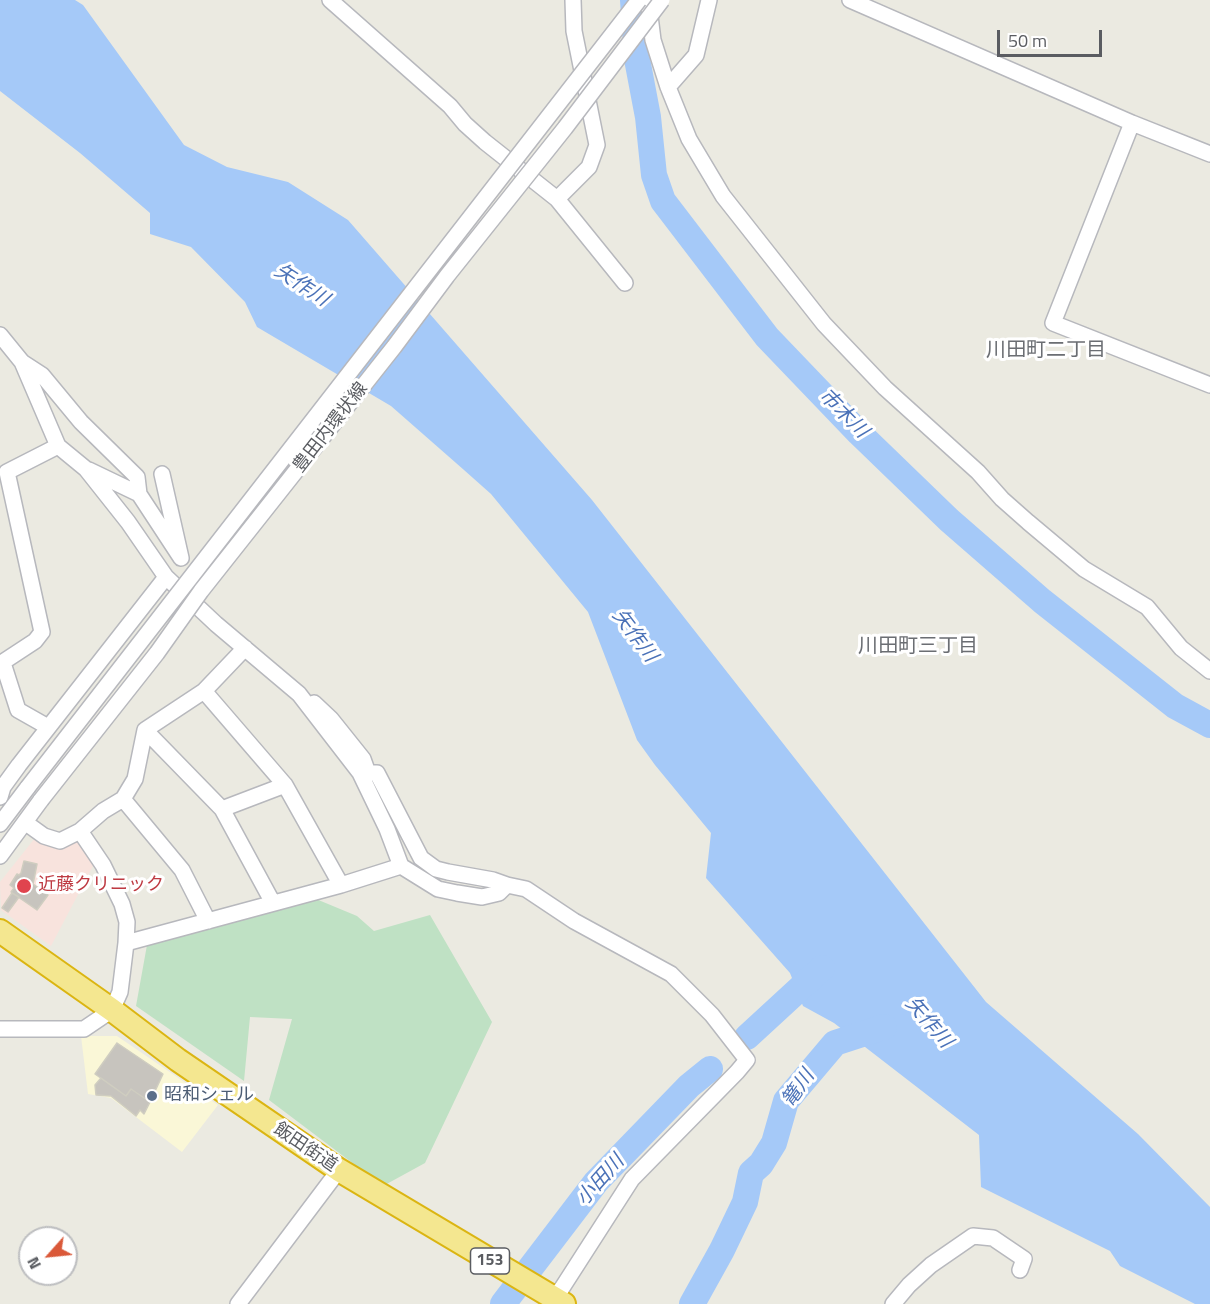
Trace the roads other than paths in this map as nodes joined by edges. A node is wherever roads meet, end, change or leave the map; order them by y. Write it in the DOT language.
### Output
graph roads {
  1 [pos="330,0"];
  2 [pos="573,0"];
  3 [pos="639,0"];
  4 [pos="648,0"];
  5 [pos="662,0"];
  6 [pos="709,0"];
  7 [pos="850,0"];
  8 [pos="668,87"];
  9 [pos="1132,123"];
  10 [pos="1210,154"];
  11 [pos="557,200"];
  12 [pos="625,282"];
  13 [pos="0,335"];
  14 [pos="22,362"];
  15 [pos="1210,385"];
  16 [pos="58,447"];
  17 [pos="86,469"];
  18 [pos="162,474"];
  19 [pos="139,494"];
  20 [pos="166,577"];
  21 [pos="245,648"];
  22 [pos="1,663"];
  23 [pos="1210,671"];
  24 [pos="204,691"];
  25 [pos="299,694"];
  26 [pos="48,727"];
  27 [pos="145,730"];
  28 [pos="285,785"];
  29 [pos="0,797"];
  30 [pos="123,799"];
  31 [pos="222,809"];
  32 [pos="2,816"];
  33 [pos="26,823"];
  34 [pos="80,831"];
  35 [pos="0,856"];
  36 [pos="401,866"];
  37 [pos="341,885"];
  38 [pos="507,885"];
  39 [pos="273,903"];
  40 [pos="208,921"];
  41 [pos="0,931"];
  42 [pos="126,943"];
  43 [pos="112,1010"];
  44 [pos="0,1029"];
  45 [pos="339,1170"];
  46 [pos="1020,1270"];
  47 [pos="559,1301"];
  48 [pos="238,1304"];
  49 [pos="893,1304"];
  1 -- 11 [label="street"];
  2 -- 11 [label="street"];
  3 -- 32 [label="street, 豊田内環状線, bridge"];
  4 -- 8 [label="street"];
  5 -- 33 [label="street, 豊田内環状線, bridge"];
  6 -- 8 [label="street"];
  7 -- 9 [label="street"];
  8 -- 23 [label="street"];
  9 -- 10 [label="street"];
  9 -- 15 [label="street"];
  11 -- 12 [label="street"];
  13 -- 14 [label="street"];
  14 -- 16 [label="street"];
  14 -- 19 [label="street"];
  16 -- 17 [label="street"];
  16 -- 22 [label="street"];
  17 -- 19 [label="street"];
  17 -- 20 [label="street"];
  18 -- 19 [label="street"];
  20 -- 21 [label="street"];
  20 -- 26 [label="street"];
  21 -- 24 [label="street"];
  21 -- 25 [label="street"];
  22 -- 26 [label="street"];
  24 -- 27 [label="street"];
  24 -- 28 [label="street"];
  25 -- 36 [label="street"];
  25 -- 38 [label="street"];
  26 -- 29 [label="street"];
  27 -- 30 [label="street"];
  27 -- 31 [label="street"];
  28 -- 31 [label="street"];
  28 -- 37 [label="street"];
  30 -- 34 [label="street"];
  30 -- 40 [label="street"];
  31 -- 39 [label="street"];
  33 -- 34 [label="street"];
  33 -- 35 [label="street, 豊田内環状線"];
  34 -- 42 [label="street"];
  36 -- 37 [label="street"];
  36 -- 38 [label="street"];
  37 -- 39 [label="street"];
  38 -- 47 [label="street"];
  39 -- 40 [label="street"];
  40 -- 42 [label="street"];
  41 -- 43 [label="highway, 飯田街道 / 153"];
  42 -- 43 [label="street"];
  43 -- 44 [label="street"];
  43 -- 45 [label="highway, 飯田街道 / 153"];
  45 -- 47 [label="highway, 飯田街道 / 153"];
  45 -- 48 [label="street"];
  46 -- 49 [label="street"];
}
